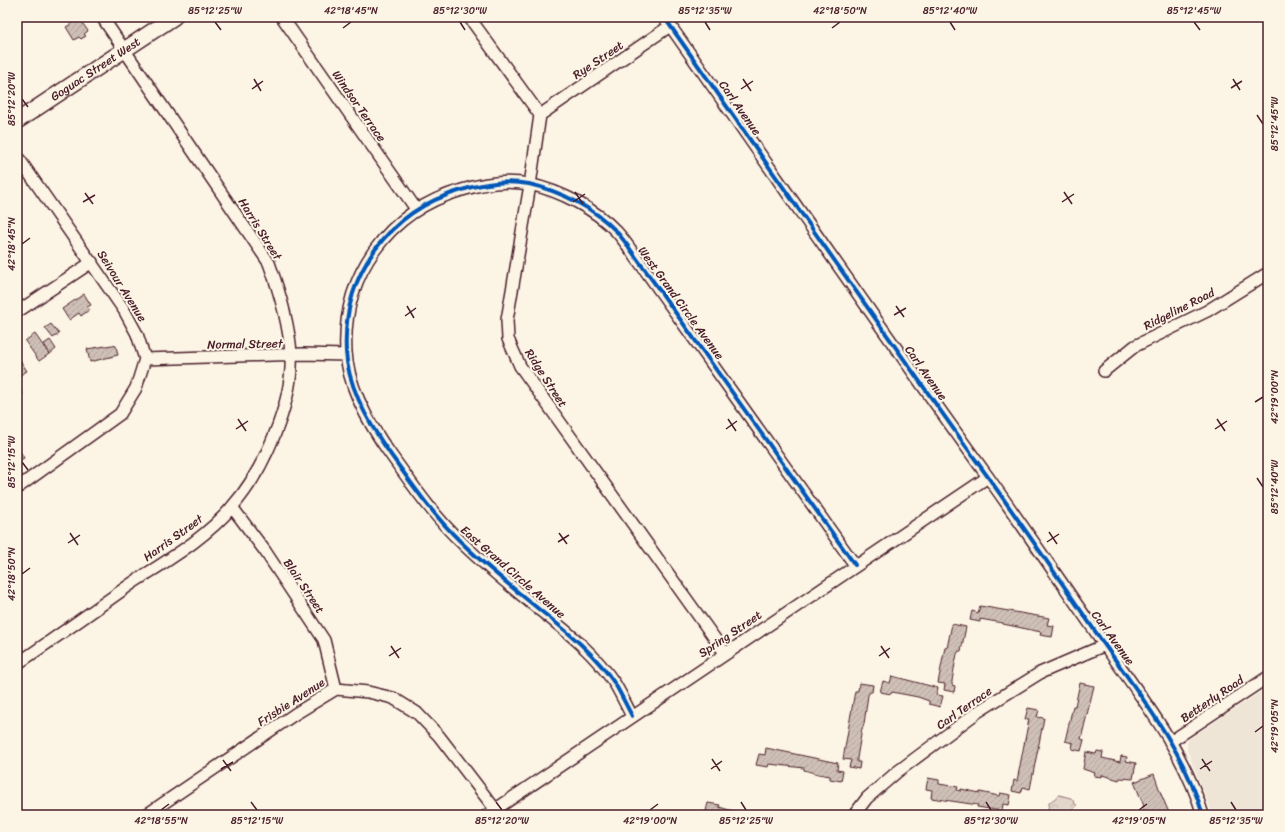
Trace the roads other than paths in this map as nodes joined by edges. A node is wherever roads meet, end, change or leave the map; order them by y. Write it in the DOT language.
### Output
graph roads {
  1 [pos="102,17"];
  2 [pos="174,17"];
  3 [pos="282,17"];
  4 [pos="470,17"];
  5 [pos="667,22"];
  6 [pos="124,50"];
  7 [pos="540,116"];
  8 [pos="17,121"];
  9 [pos="17,156"];
  10 [pos="530,185"];
  11 [pos="416,209"];
  12 [pos="92,262"];
  13 [pos="1268,273"];
  14 [pos="17,312"];
  15 [pos="346,355"];
  16 [pos="291,356"];
  17 [pos="145,358"];
  18 [pos="1104,371"];
  19 [pos="988,477"];
  20 [pos="17,488"];
  21 [pos="232,507"];
  22 [pos="855,566"];
  23 [pos="1105,645"];
  24 [pos="725,653"];
  25 [pos="18,660"];
  26 [pos="1268,677"];
  27 [pos="336,689"];
  28 [pos="632,716"];
  29 [pos="1170,742"];
  30 [pos="491,812"];
  31 [pos="146,815"];
  32 [pos="854,815"];
  33 [pos="1203,815"];
  1 -- 6 [label="street, Harris Street"];
  2 -- 6 [label="street, Goguac Street West"];
  3 -- 11 [label="street, Windsor Terrace"];
  4 -- 7 [label="street"];
  5 -- 7 [label="street, Rye Street"];
  5 -- 19 [label="street, Carl Avenue"];
  6 -- 8 [label="street, Goguac Street West"];
  6 -- 16 [label="street, Harris Street"];
  7 -- 10 [label="street, Ridge Street"];
  9 -- 12 [label="street, Seivour Avenue"];
  10 -- 11 [label="street, West Grand Circle Avenue"];
  10 -- 22 [label="street, West Grand Circle Avenue"];
  10 -- 24 [label="street, Ridge Street"];
  11 -- 15 [label="street, East Grand Circle Avenue"];
  12 -- 14 [label="street"];
  12 -- 17 [label="street, Seivour Avenue"];
  13 -- 18 [label="street, Ridgeline Road"];
  15 -- 16 [label="street, Normal Street"];
  15 -- 28 [label="street, East Grand Circle Avenue"];
  16 -- 17 [label="street, Normal Street"];
  16 -- 21 [label="street, Harris Street"];
  17 -- 20 [label="street"];
  19 -- 22 [label="street, Spring Street"];
  19 -- 23 [label="street, Carl Avenue"];
  21 -- 25 [label="street, Harris Street"];
  21 -- 27 [label="street, Blair Street"];
  22 -- 24 [label="street, Spring Street"];
  23 -- 29 [label="street, Carl Avenue"];
  23 -- 32 [label="street, Carl Terrace"];
  24 -- 28 [label="street, Spring Street"];
  26 -- 29 [label="street, Betterly Road"];
  27 -- 30 [label="street, Frisbie Avenue"];
  27 -- 31 [label="street, Frisbie Avenue"];
  28 -- 30 [label="street, Spring Street"];
  29 -- 33 [label="street, Carl Avenue"];
}
